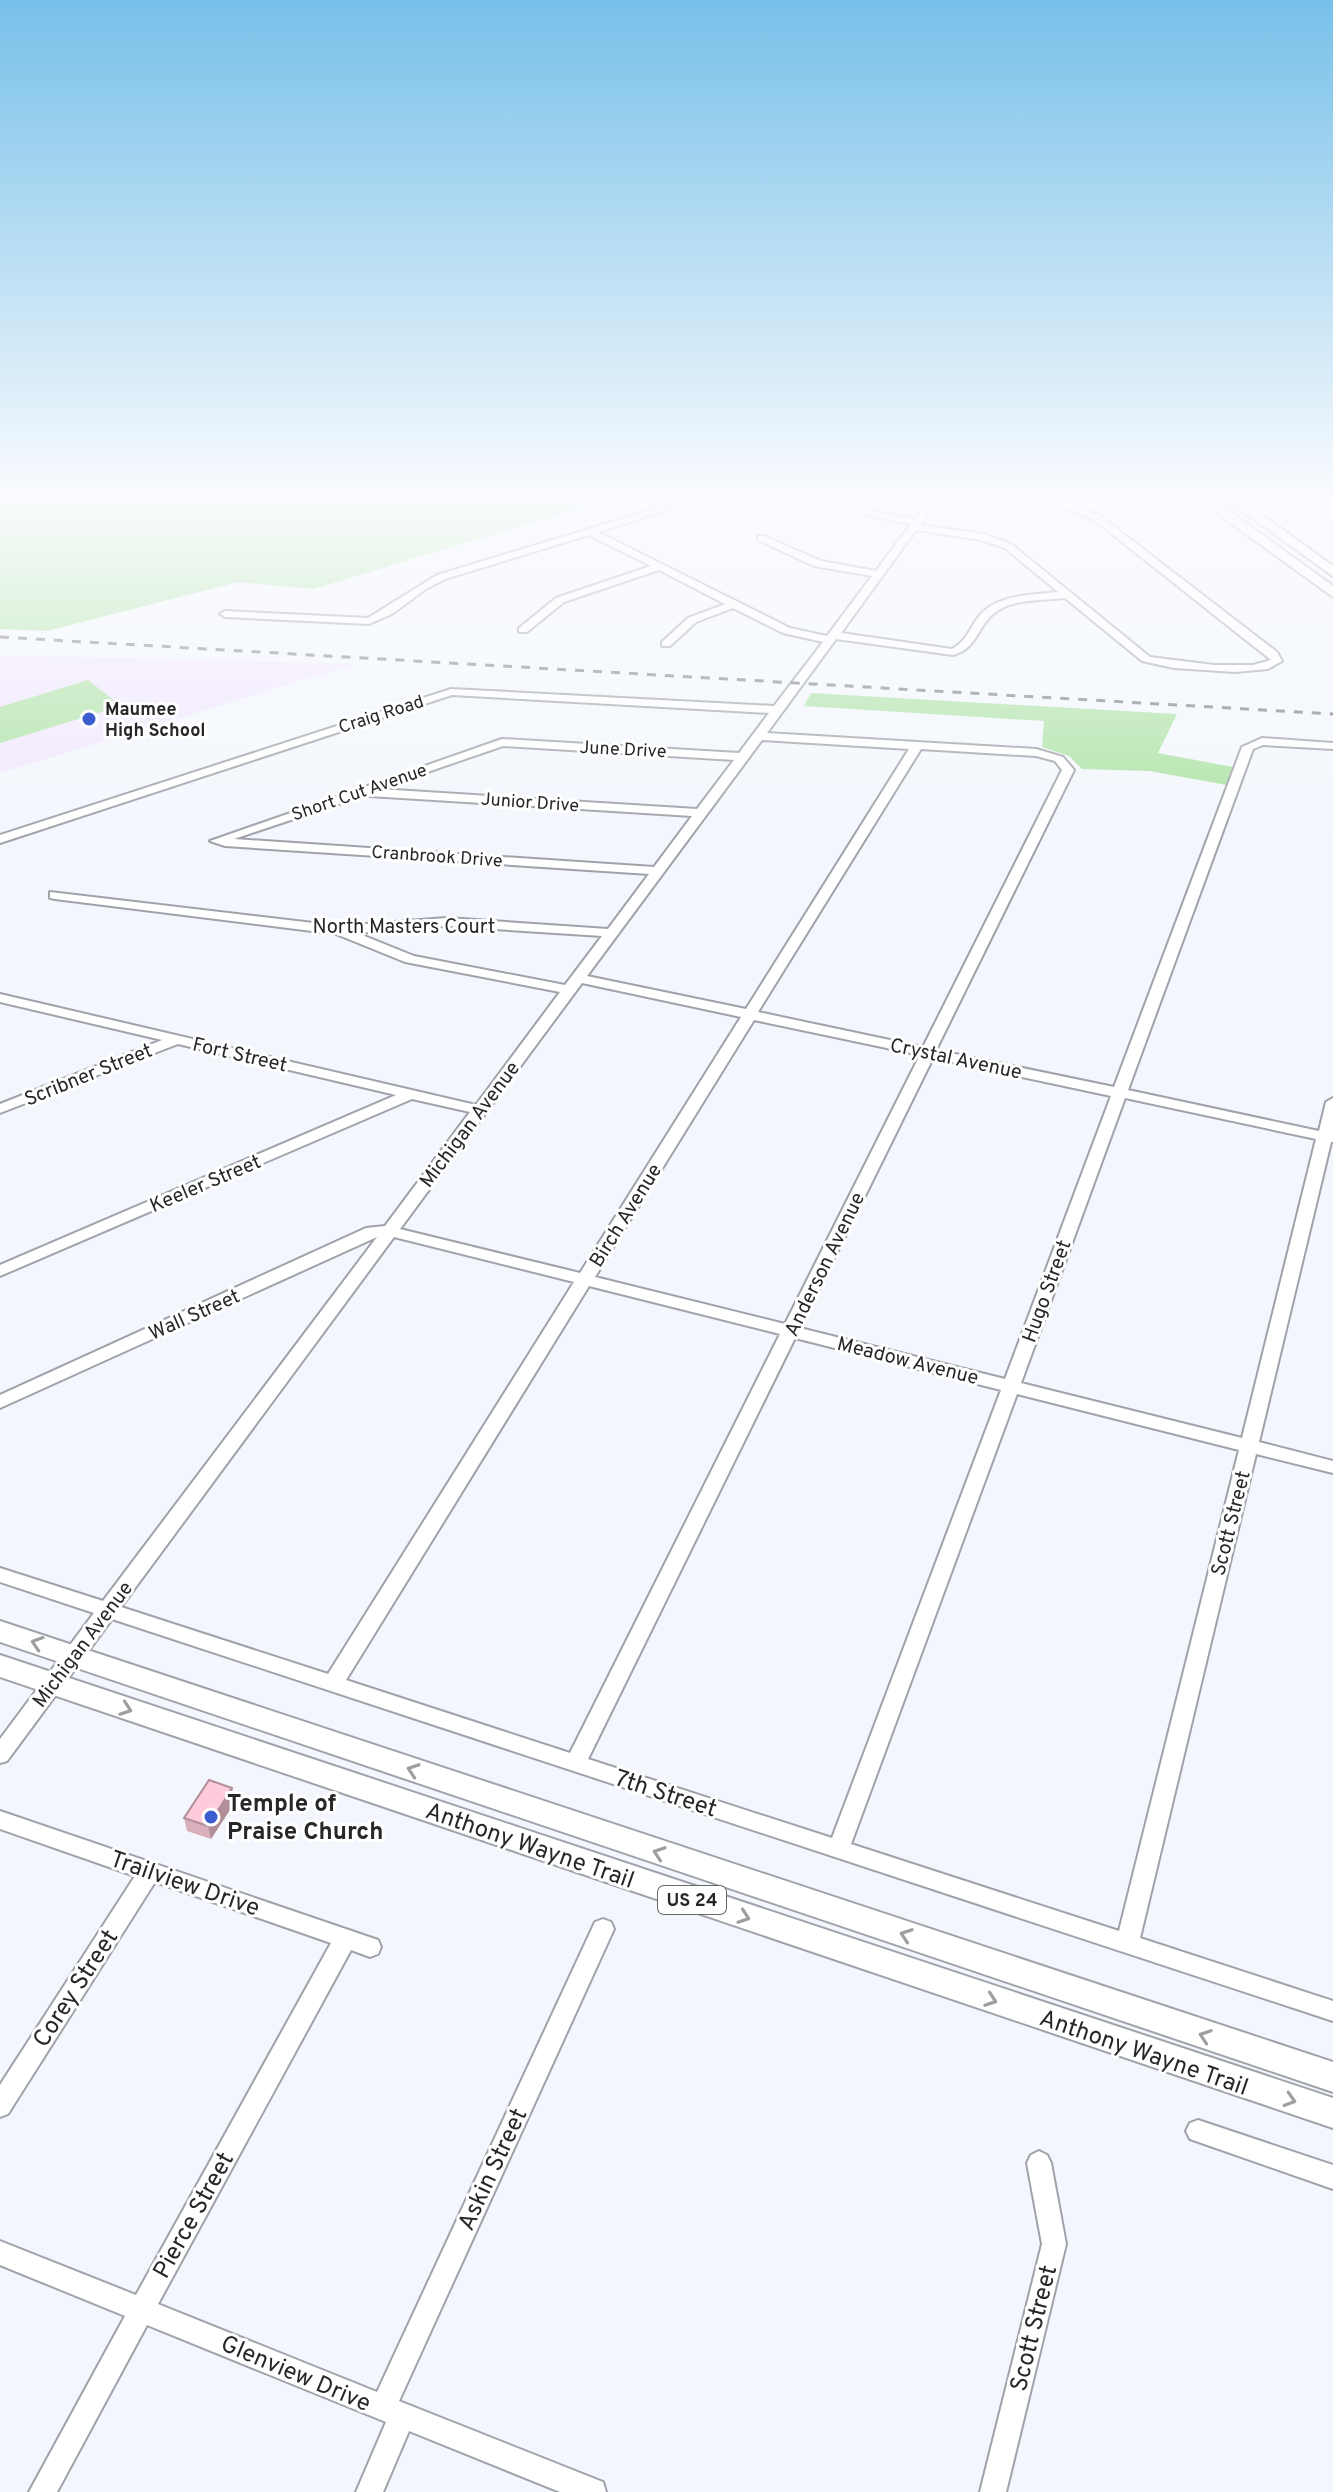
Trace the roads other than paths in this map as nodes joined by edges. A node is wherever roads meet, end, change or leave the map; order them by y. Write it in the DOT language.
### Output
graph roads {
  1 [pos="391,609"];
  2 [pos="549,609"];
  3 [pos="720,609"];
  4 [pos="744,609"];
  5 [pos="852,609"];
  6 [pos="994,609"];
  7 [pos="1086,609"];
  8 [pos="1215,609"];
  9 [pos="225,614"];
  10 [pos="523,630"];
  11 [pos="832,637"];
  12 [pos="666,644"];
  13 [pos="779,710"];
  14 [pos="760,736"];
  15 [pos="502,742"];
  16 [pos="917,746"];
  17 [pos="1333,746"];
  18 [pos="744,757"];
  19 [pos="359,792"];
  20 [pos="702,813"];
  21 [pos="0,839"];
  22 [pos="216,841"];
  23 [pos="659,871"];
  24 [pos="55,895"];
  25 [pos="339,930"];
  26 [pos="611,933"];
  27 [pos="574,984"];
  28 [pos="0,998"];
  29 [pos="750,1015"];
  30 [pos="175,1040"];
  31 [pos="927,1052"];
  32 [pos="1120,1093"];
  33 [pos="410,1094"];
  34 [pos="1333,1102"];
  35 [pos="0,1109"];
  36 [pos="479,1110"];
  37 [pos="1329,1138"];
  38 [pos="390,1231"];
  39 [pos="0,1271"];
  40 [pos="585,1279"];
  41 [pos="791,1331"];
  42 [pos="1011,1386"];
  43 [pos="0,1402"];
  44 [pos="1249,1446"];
  45 [pos="1333,1467"];
  46 [pos="0,1575"];
  47 [pos="107,1610"];
  48 [pos="0,1631"];
  49 [pos="74,1656"];
  50 [pos="0,1666"];
  51 [pos="52,1684"];
  52 [pos="333,1684"];
  53 [pos="0,1755"];
  54 [pos="575,1764"];
  55 [pos="0,1820"];
  56 [pos="839,1849"];
  57 [pos="151,1870"];
  58 [pos="603,1929"];
  59 [pos="345,1939"];
  60 [pos="1127,1944"];
  61 [pos="370,1947"];
  62 [pos="1333,2011"];
  63 [pos="1333,2077"];
  64 [pos="0,2106"];
  65 [pos="1333,2113"];
  66 [pos="1198,2131"];
  67 [pos="1039,2163"];
  68 [pos="1333,2177"];
  69 [pos="0,2253"];
  70 [pos="142,2309"];
  71 [pos="392,2413"];
  72 [pos="42,2492"];
  73 [pos="369,2492"];
  74 [pos="593,2492"];
  75 [pos="993,2492"];
  1 -- 9 [label="street"];
  2 -- 10 [label="street"];
  3 -- 12 [label="street"];
  4 -- 11 [label="street"];
  5 -- 11 [label="street, Michigan Avenue"];
  6 -- 11 [label="street"];
  7 -- 8 [label="street"];
  11 -- 13 [label="street, Michigan Avenue"];
  13 -- 14 [label="street, Michigan Avenue"];
  13 -- 21 [label="street, Craig Road"];
  14 -- 16 [label="street"];
  14 -- 18 [label="street, Michigan Avenue"];
  15 -- 18 [label="street, June Drive"];
  15 -- 19 [label="street, Short Cut Avenue"];
  16 -- 29 [label="street, Birch Avenue"];
  16 -- 31 [label="street, Anderson Avenue"];
  17 -- 32 [label="street, Hugo Street"];
  18 -- 20 [label="street, Michigan Avenue"];
  19 -- 20 [label="street, Junior Drive"];
  19 -- 22 [label="street, Short Cut Avenue"];
  20 -- 23 [label="street, Michigan Avenue"];
  22 -- 23 [label="street, Cranbrook Drive"];
  23 -- 26 [label="street, Michigan Avenue"];
  24 -- 25 [label="street, North Masters Court"];
  25 -- 26 [label="street, North Masters Court"];
  25 -- 27 [label="street, Crystal Avenue"];
  26 -- 27 [label="street, Michigan Avenue"];
  27 -- 29 [label="street, Crystal Avenue"];
  27 -- 36 [label="street, Michigan Avenue"];
  28 -- 30 [label="street, Fort Street"];
  29 -- 31 [label="street, Crystal Avenue"];
  29 -- 40 [label="street, Birch Avenue"];
  30 -- 33 [label="street, Fort Street"];
  30 -- 35 [label="street, Scribner Street"];
  31 -- 32 [label="street, Crystal Avenue"];
  31 -- 41 [label="street, Anderson Avenue"];
  32 -- 37 [label="street, Crystal Avenue"];
  32 -- 42 [label="street, Hugo Street"];
  33 -- 36 [label="street, Fort Street"];
  33 -- 39 [label="street, Keeler Street"];
  34 -- 37 [label="street, Scott Street"];
  36 -- 38 [label="street, Michigan Avenue"];
  37 -- 44 [label="street, Scott Street"];
  38 -- 40 [label="street, Meadow Avenue"];
  38 -- 43 [label="street, Wall Street"];
  38 -- 47 [label="street, Michigan Avenue"];
  40 -- 41 [label="street, Meadow Avenue"];
  40 -- 52 [label="street, Birch Avenue"];
  41 -- 42 [label="street, Meadow Avenue"];
  41 -- 54 [label="street, Anderson Avenue"];
  42 -- 44 [label="street, Meadow Avenue"];
  42 -- 56 [label="street, Hugo Street"];
  44 -- 45 [label="street, Meadow Avenue"];
  44 -- 60 [label="street, Scott Street"];
  46 -- 47 [label="street, 7th Street"];
  47 -- 49 [label="street, Michigan Avenue"];
  47 -- 52 [label="street, 7th Street"];
  49 -- 48 [label="highway, Anthony Wayne Trail / US 24, one-way"];
  49 -- 51 [label="street, Michigan Avenue"];
  63 -- 49 [label="highway, Anthony Wayne Trail / US 24, one-way"];
  50 -- 51 [label="highway, Anthony Wayne Trail / US 24"];
  51 -- 53 [label="street, Michigan Avenue"];
  51 -- 65 [label="highway, Anthony Wayne Trail / US 24, one-way"];
  52 -- 54 [label="street, 7th Street"];
  54 -- 56 [label="street, 7th Street"];
  55 -- 57 [label="street, Trailview Drive"];
  56 -- 60 [label="street, 7th Street"];
  57 -- 59 [label="street, Trailview Drive"];
  57 -- 64 [label="street, Corey Street"];
  58 -- 71 [label="street, Askin Street"];
  59 -- 61 [label="street, Trailview Drive"];
  59 -- 70 [label="street, Pierce Street"];
  60 -- 62 [label="street, 7th Street"];
  66 -- 68 [label="street"];
  67 -- 75 [label="street, Scott Street"];
  69 -- 70 [label="street, Glenview Drive"];
  70 -- 71 [label="street, Glenview Drive"];
  70 -- 72 [label="street, Pierce Street"];
  71 -- 73 [label="street, Askin Street"];
  71 -- 74 [label="street, Glenview Drive"];
}
